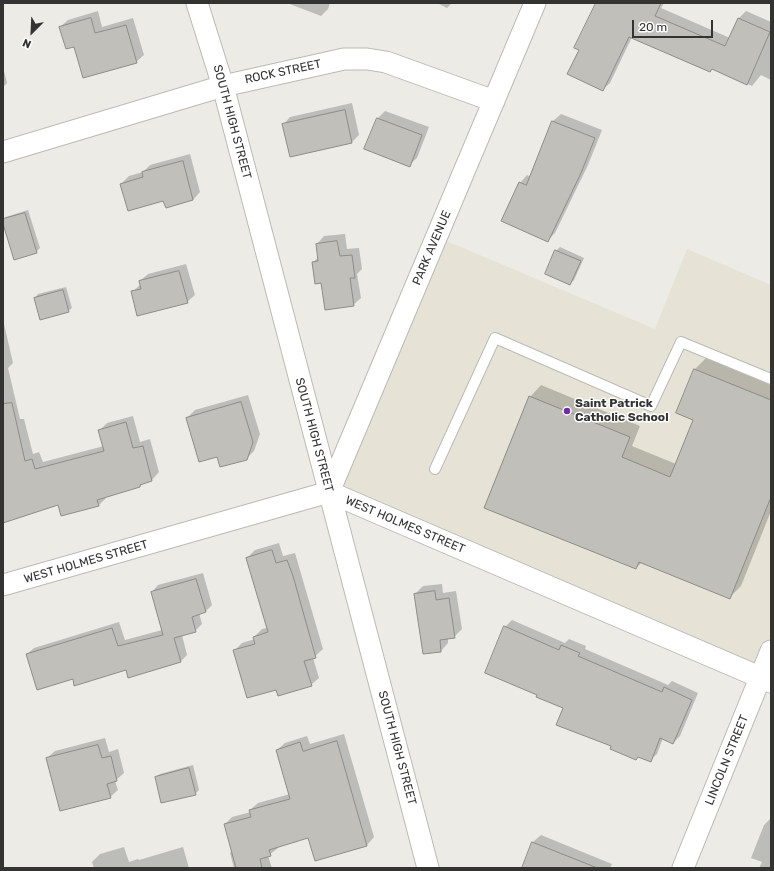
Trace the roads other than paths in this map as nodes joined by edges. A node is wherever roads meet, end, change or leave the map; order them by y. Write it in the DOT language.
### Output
graph roads {
  1 [pos="198,3"];
  2 [pos="535,3"];
  3 [pos="223,86"];
  4 [pos="494,101"];
  5 [pos="3,152"];
  6 [pos="771,379"];
  7 [pos="435,469"];
  8 [pos="329,492"];
  9 [pos="3,585"];
  10 [pos="771,651"];
  11 [pos="766,680"];
  12 [pos="428,868"];
  13 [pos="683,868"];
  1 -- 3 [label="street, SOUTH HIGH STREET"];
  2 -- 4 [label="street, PARK AVENUE"];
  3 -- 4 [label="street, ROCK STREET"];
  3 -- 5 [label="street, ROCK STREET"];
  3 -- 8 [label="street, SOUTH HIGH STREET"];
  4 -- 8 [label="street, PARK AVENUE"];
  6 -- 7 [label="lane"];
  8 -- 9 [label="street, WEST HOLMES STREET"];
  8 -- 11 [label="street, WEST HOLMES STREET"];
  8 -- 12 [label="street, SOUTH HIGH STREET"];
  10 -- 11 [label="street, LINCOLN STREET"];
  11 -- 13 [label="street, LINCOLN STREET"];
}
